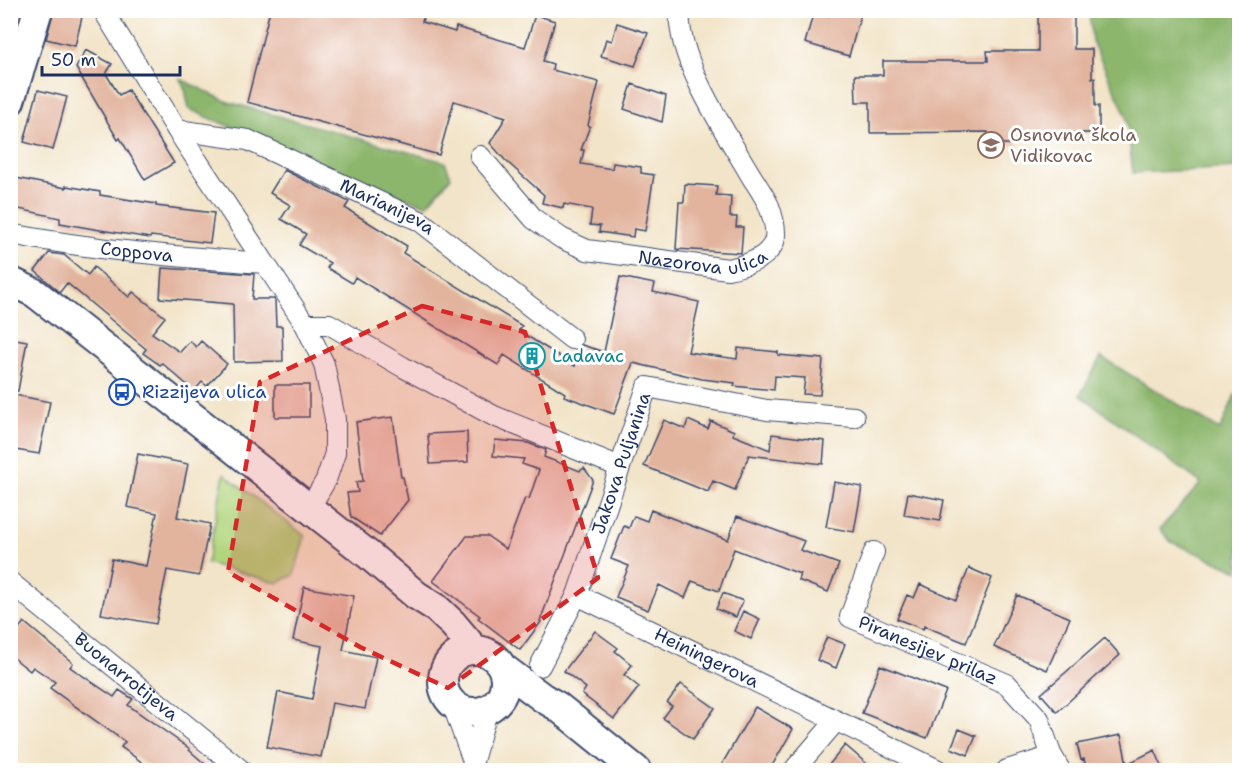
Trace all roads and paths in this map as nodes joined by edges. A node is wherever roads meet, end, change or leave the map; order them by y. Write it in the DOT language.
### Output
graph roads {
  1 [pos="38,10"];
  2 [pos="103,10"];
  3 [pos="680,10"];
  4 [pos="10,102"];
  5 [pos="177,130"];
  6 [pos="480,156"];
  7 [pos="10,234"];
  8 [pos="264,263"];
  9 [pos="10,281"];
  10 [pos="305,324"];
  11 [pos="572,339"];
  12 [pos="854,417"];
  13 [pos="620,467"];
  14 [pos="309,509"];
  15 [pos="873,552"];
  16 [pos="10,582"];
  17 [pos="577,596"];
  18 [pos="462,656"];
  19 [pos="540,666"];
  20 [pos="502,668"];
  21 [pos="543,698"];
  22 [pos="452,702"];
  23 [pos="493,704"];
  24 [pos="836,722"];
  25 [pos="1055,763"];
  26 [pos="473,766"];
  27 [pos="241,771"];
  28 [pos="636,771"];
  29 [pos="795,771"];
  30 [pos="938,771"];
  31 [pos="1007,771"];
  1 -- 4 [label="street"];
  2 -- 5 [label="street"];
  3 -- 6 [label="street, Nazorova ulica"];
  5 -- 8 [label="street"];
  5 -- 11 [label="street, Marianijeva"];
  7 -- 8 [label="street, Coppova"];
  8 -- 10 [label="street"];
  9 -- 14 [label="street"];
  10 -- 13 [label="street"];
  10 -- 14 [label="street"];
  12 -- 13 [label="street, Jakova Puljanina"];
  13 -- 17 [label="street, Jakova Puljanina"];
  14 -- 18 [label="street"];
  15 -- 25 [label="street, Piranesijev prilaz"];
  16 -- 27 [label="street, Buonarrotijeva"];
  17 -- 19 [label="street, Jakova Puljanina"];
  17 -- 24 [label="street, Heiningerova"];
  18 -- 20 [label="street"];
  18 -- 22 [label="street"];
  20 -- 21 [label="street"];
  20 -- 23 [label="street"];
  21 -- 23 [label="street"];
  21 -- 28 [label="street"];
  22 -- 23 [label="street"];
  22 -- 26 [label="street"];
  23 -- 26 [label="street"];
  24 -- 29 [label="street"];
  24 -- 30 [label="street, Heiningerova"];
  25 -- 31 [label="street"];
}
